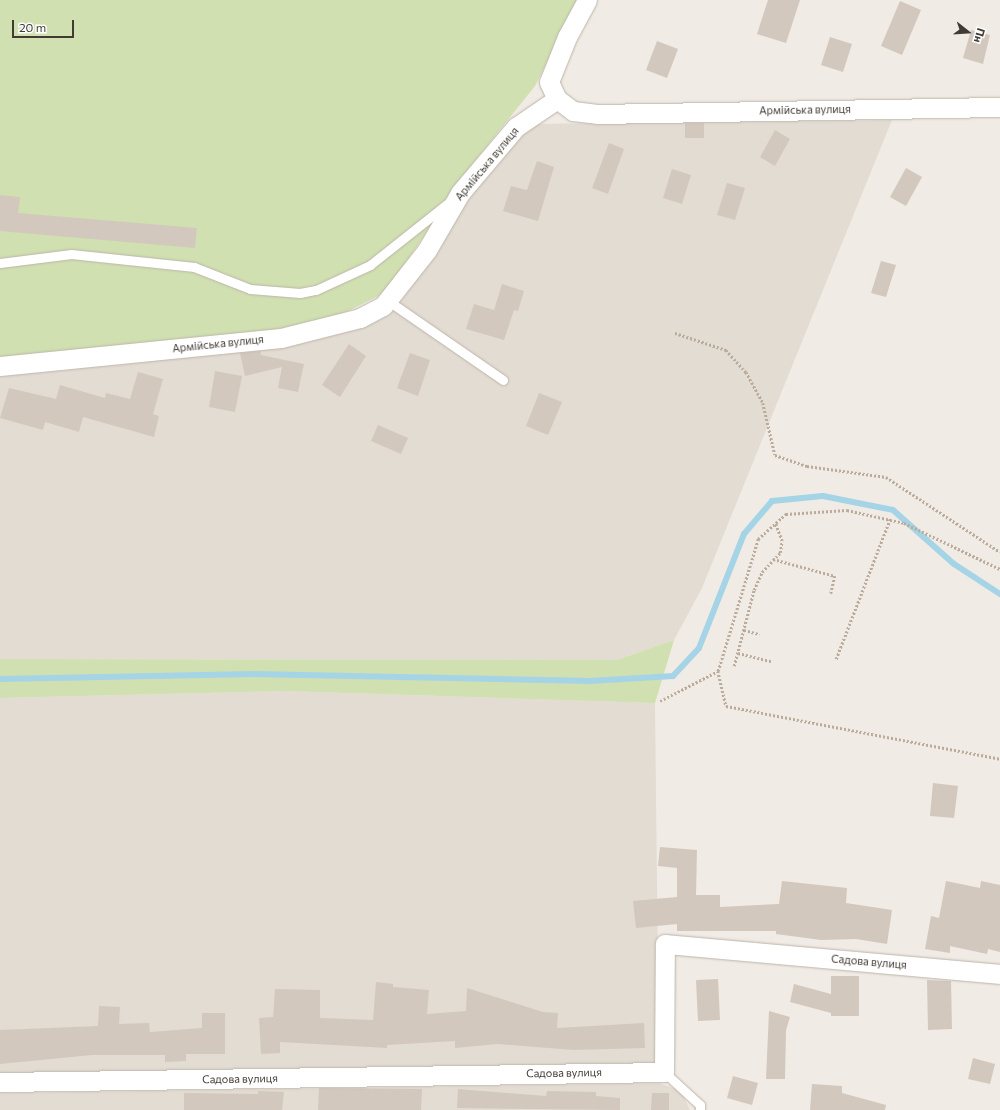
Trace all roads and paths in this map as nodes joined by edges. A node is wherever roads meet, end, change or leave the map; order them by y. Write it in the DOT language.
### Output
graph roads {
  1 [pos="587,0"];
  2 [pos="557,99"];
  3 [pos="1000,107"];
  4 [pos="460,193"];
  5 [pos="0,263"];
  6 [pos="387,300"];
  7 [pos="675,333"];
  8 [pos="0,366"];
  9 [pos="503,380"];
  10 [pos="890,519"];
  11 [pos="775,523"];
  12 [pos="1000,552"];
  13 [pos="772,559"];
  14 [pos="1000,569"];
  15 [pos="831,594"];
  16 [pos="744,630"];
  17 [pos="759,634"];
  18 [pos="738,653"];
  19 [pos="836,659"];
  20 [pos="771,661"];
  21 [pos="734,666"];
  22 [pos="718,671"];
  23 [pos="660,701"];
  24 [pos="1000,759"];
  25 [pos="1000,974"];
  26 [pos="664,1072"];
  27 [pos="0,1082"];
  28 [pos="700,1110"];
  1 -- 2 [label="street"];
  2 -- 3 [label="street, Армійська вулиця"];
  2 -- 4 [label="street, Армійська вулиця"];
  4 -- 5 [label="lane"];
  4 -- 6 [label="street, Армійська вулиця"];
  6 -- 8 [label="street, Армійська вулиця"];
  6 -- 9 [label="lane"];
  7 -- 12 [label="path"];
  10 -- 11 [label="path"];
  10 -- 14 [label="path"];
  10 -- 19 [label="path"];
  11 -- 13 [label="path"];
  11 -- 22 [label="path"];
  13 -- 15 [label="path"];
  13 -- 16 [label="path"];
  16 -- 17 [label="path"];
  16 -- 18 [label="path"];
  18 -- 20 [label="path"];
  18 -- 21 [label="path"];
  22 -- 23 [label="path"];
  22 -- 24 [label="path"];
  25 -- 26 [label="street, Садова вулиця"];
  26 -- 27 [label="street, Садова вулиця"];
  26 -- 28 [label="lane"];
}
